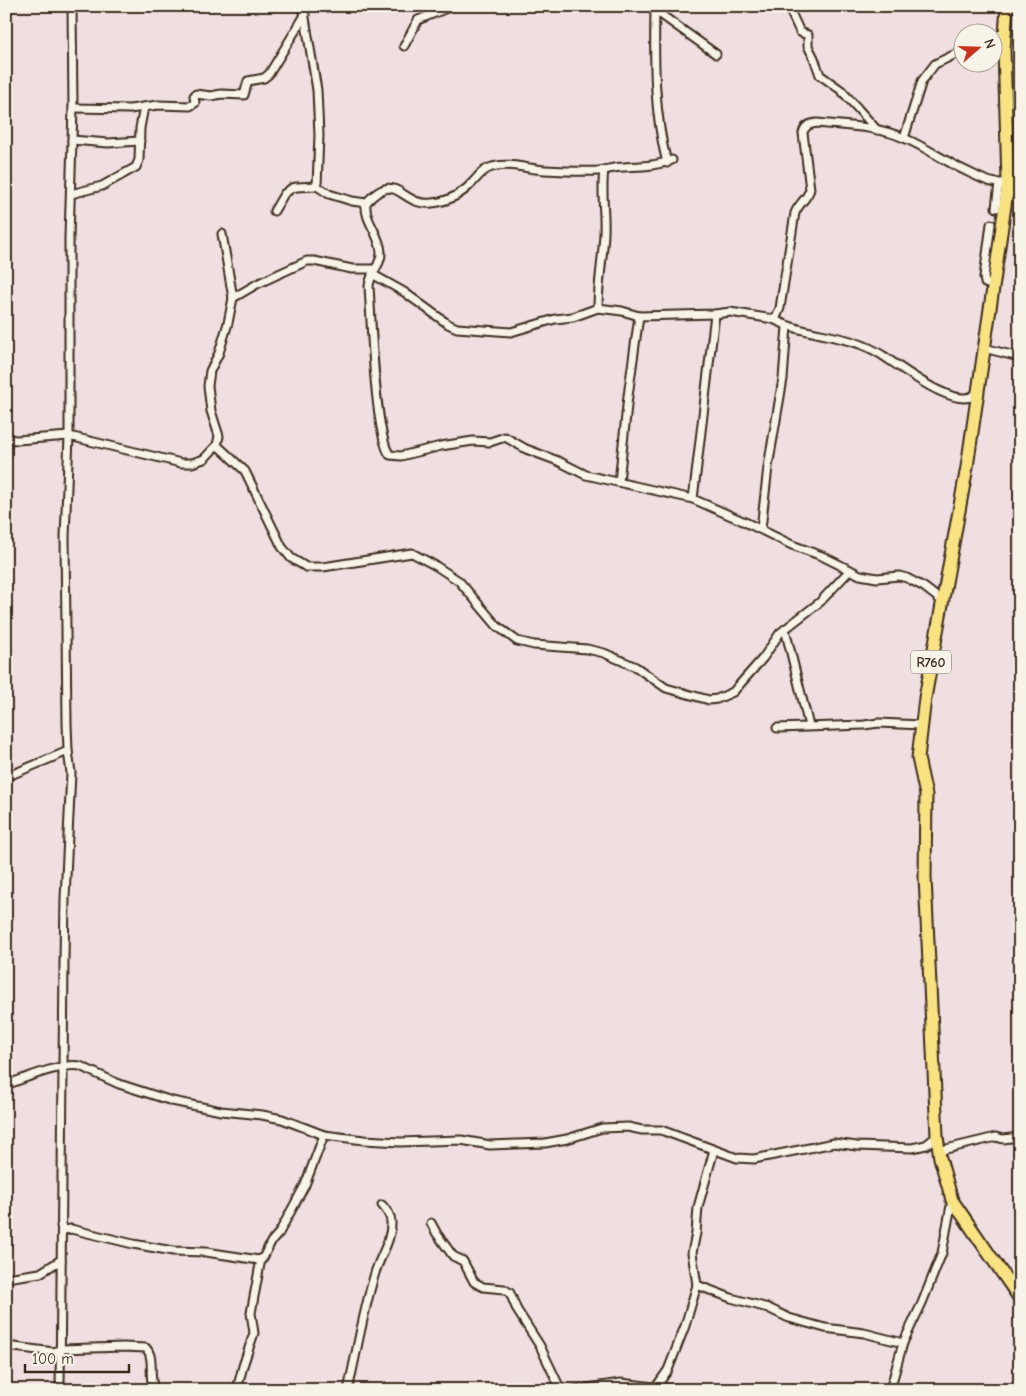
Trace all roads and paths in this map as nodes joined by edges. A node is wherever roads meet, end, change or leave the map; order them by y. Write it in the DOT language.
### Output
graph roads {
  1 [pos="72,6"];
  2 [pos="303,6"];
  3 [pos="452,6"];
  4 [pos="788,6"];
  5 [pos="1007,6"];
  6 [pos="652,8"];
  7 [pos="304,15"];
  8 [pos="1006,32"];
  9 [pos="404,46"];
  10 [pos="716,54"];
  11 [pos="954,55"];
  12 [pos="144,107"];
  13 [pos="74,108"];
  14 [pos="877,130"];
  15 [pos="904,138"];
  16 [pos="72,140"];
  17 [pos="140,141"];
  18 [pos="604,170"];
  19 [pos="317,186"];
  20 [pos="1004,186"];
  21 [pos="71,194"];
  22 [pos="1020,196"];
  23 [pos="366,203"];
  24 [pos="996,208"];
  25 [pos="274,211"];
  26 [pos="991,224"];
  27 [pos="222,234"];
  28 [pos="373,272"];
  29 [pos="993,286"];
  30 [pos="233,298"];
  31 [pos="598,308"];
  32 [pos="715,314"];
  33 [pos="639,316"];
  34 [pos="773,319"];
  35 [pos="787,326"];
  36 [pos="984,348"];
  37 [pos="1020,360"];
  38 [pos="978,386"];
  39 [pos="69,436"];
  40 [pos="6,439"];
  41 [pos="217,445"];
  42 [pos="619,482"];
  43 [pos="693,499"];
  44 [pos="761,530"];
  45 [pos="850,570"];
  46 [pos="942,601"];
  47 [pos="785,628"];
  48 [pos="921,725"];
  49 [pos="809,726"];
  50 [pos="777,728"];
  51 [pos="68,751"];
  52 [pos="6,777"];
  53 [pos="63,1067"];
  54 [pos="6,1085"];
  55 [pos="324,1134"];
  56 [pos="937,1136"];
  57 [pos="1020,1137"];
  58 [pos="714,1150"];
  59 [pos="938,1150"];
  60 [pos="952,1200"];
  61 [pos="382,1205"];
  62 [pos="431,1223"];
  63 [pos="61,1226"];
  64 [pos="261,1259"];
  65 [pos="61,1260"];
  66 [pos="6,1278"];
  67 [pos="697,1285"];
  68 [pos="1020,1300"];
  69 [pos="903,1343"];
  70 [pos="6,1346"];
  71 [pos="60,1349"];
  72 [pos="640,1387"];
  73 [pos="656,1387"];
  74 [pos="60,1390"];
  75 [pos="154,1390"];
  76 [pos="237,1390"];
  77 [pos="348,1390"];
  78 [pos="561,1390"];
  79 [pos="574,1390"];
  80 [pos="679,1390"];
  81 [pos="890,1390"];
  1 -- 13 [label="street"];
  2 -- 7 [label="street"];
  3 -- 9 [label="street"];
  4 -- 14 [label="street"];
  5 -- 8 [label="main road, R760"];
  6 -- 10 [label="street"];
  6 -- 18 [label="street"];
  7 -- 12 [label="street"];
  7 -- 19 [label="street"];
  8 -- 20 [label="main road, R760"];
  11 -- 15 [label="street"];
  12 -- 13 [label="street"];
  12 -- 17 [label="street"];
  13 -- 16 [label="street"];
  14 -- 15 [label="street"];
  14 -- 34 [label="street"];
  15 -- 20 [label="street"];
  16 -- 17 [label="street"];
  16 -- 21 [label="street"];
  17 -- 21 [label="street"];
  18 -- 23 [label="street"];
  18 -- 31 [label="street"];
  19 -- 23 [label="street"];
  19 -- 25 [label="street"];
  20 -- 22 [label="street"];
  20 -- 24 [label="street"];
  20 -- 29 [label="main road, R760"];
  21 -- 39 [label="street"];
  23 -- 28 [label="street"];
  26 -- 29 [label="street"];
  27 -- 30 [label="street"];
  28 -- 30 [label="street"];
  28 -- 31 [label="street"];
  28 -- 42 [label="street"];
  29 -- 36 [label="main road, R760"];
  30 -- 41 [label="street"];
  31 -- 33 [label="street"];
  32 -- 33 [label="street"];
  32 -- 34 [label="street"];
  32 -- 43 [label="street"];
  33 -- 42 [label="street"];
  34 -- 35 [label="street"];
  35 -- 38 [label="street"];
  35 -- 44 [label="street"];
  36 -- 37 [label="street"];
  36 -- 38 [label="main road, R760"];
  38 -- 46 [label="main road, R760"];
  39 -- 40 [label="street"];
  39 -- 41 [label="street"];
  39 -- 51 [label="street"];
  41 -- 47 [label="street"];
  42 -- 43 [label="street"];
  43 -- 44 [label="street"];
  44 -- 45 [label="street"];
  45 -- 46 [label="street"];
  45 -- 47 [label="street"];
  46 -- 48 [label="main road, R760"];
  47 -- 49 [label="street"];
  48 -- 49 [label="street"];
  48 -- 56 [label="main road, R760"];
  49 -- 50 [label="street"];
  51 -- 52 [label="street"];
  51 -- 53 [label="street"];
  53 -- 54 [label="street"];
  53 -- 55 [label="street"];
  53 -- 63 [label="street"];
  55 -- 58 [label="street"];
  55 -- 64 [label="street"];
  56 -- 58 [label="street"];
  56 -- 59 [label="main road, R760"];
  57 -- 59 [label="street"];
  58 -- 67 [label="street"];
  59 -- 60 [label="main road, R760"];
  60 -- 68 [label="main road, R760"];
  60 -- 69 [label="street"];
  61 -- 77 [label="street"];
  62 -- 78 [label="street"];
  63 -- 64 [label="street"];
  63 -- 65 [label="street"];
  64 -- 76 [label="street"];
  65 -- 66 [label="street"];
  65 -- 71 [label="street"];
  67 -- 69 [label="street"];
  67 -- 73 [label="street"];
  69 -- 81 [label="street"];
  70 -- 71 [label="street"];
  71 -- 74 [label="street"];
  71 -- 75 [label="street"];
  72 -- 73 [label="street"];
  72 -- 79 [label="street"];
  73 -- 80 [label="street"];
}
